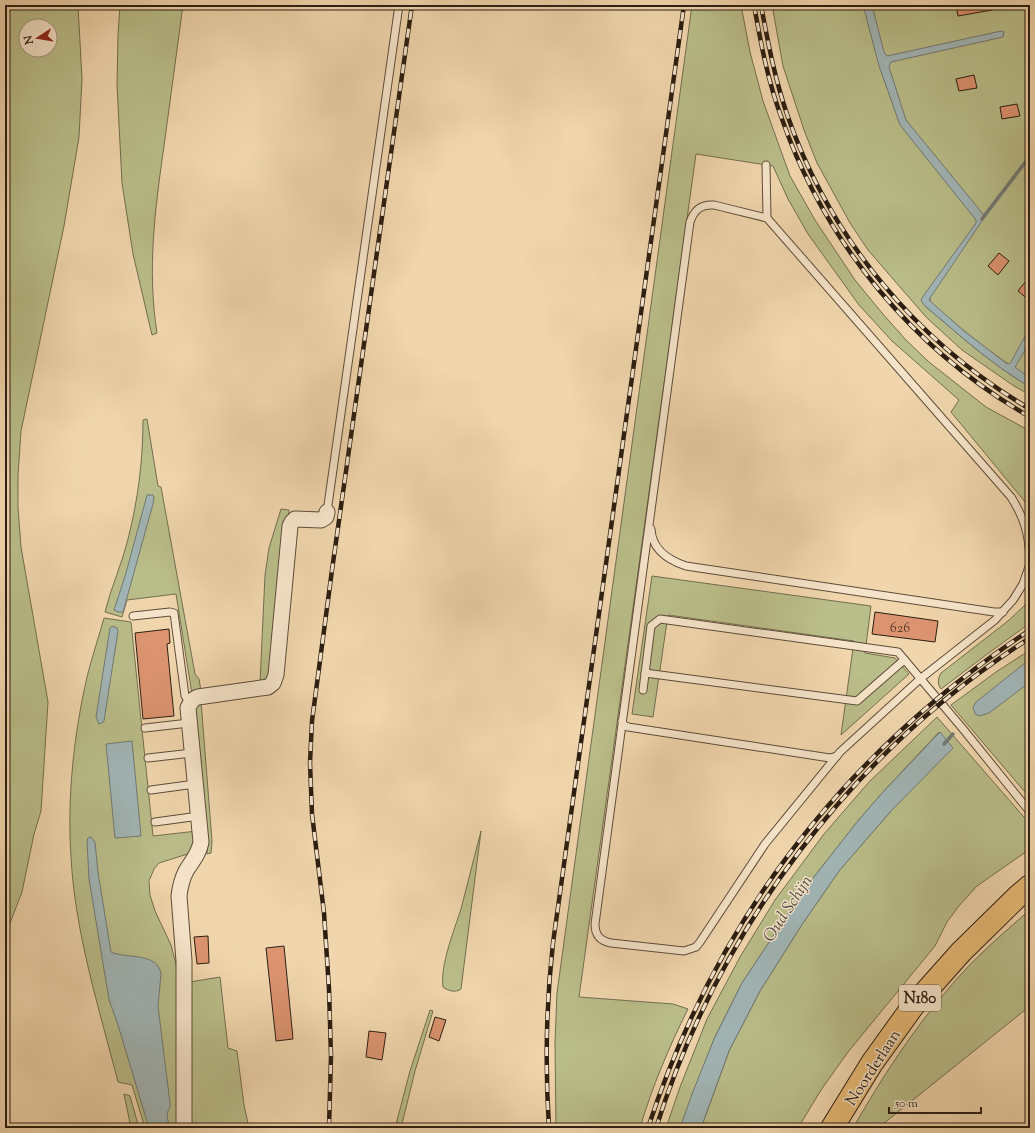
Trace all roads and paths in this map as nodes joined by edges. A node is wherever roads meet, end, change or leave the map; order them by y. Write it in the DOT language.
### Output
graph roads {
  1 [pos="399,5"];
  2 [pos="766,165"];
  3 [pos="767,218"];
  4 [pos="327,512"];
  5 [pos="650,519"];
  6 [pos="1030,561"];
  7 [pos="1030,564"];
  8 [pos="1003,612"];
  9 [pos="133,616"];
  10 [pos="904,660"];
  11 [pos="645,673"];
  12 [pos="920,679"];
  13 [pos="643,690"];
  14 [pos="190,703"];
  15 [pos="622,721"];
  16 [pos="189,723"];
  17 [pos="145,728"];
  18 [pos="192,753"];
  19 [pos="836,756"];
  20 [pos="148,758"];
  21 [pos="195,784"];
  22 [pos="151,790"];
  23 [pos="1030,812"];
  24 [pos="199,816"];
  25 [pos="155,822"];
  26 [pos="1030,886"];
  27 [pos="184,1128"];
  28 [pos="832,1128"];
  1 -- 4 [label="lane"];
  2 -- 3 [label="lane"];
  3 -- 5 [label="lane"];
  3 -- 6 [label="lane"];
  4 -- 14 [label="street"];
  5 -- 8 [label="lane"];
  5 -- 15 [label="lane"];
  7 -- 8 [label="lane"];
  8 -- 12 [label="lane"];
  9 -- 14 [label="lane"];
  10 -- 11 [label="lane"];
  10 -- 11 [label="lane"];
  10 -- 12 [label="lane"];
  11 -- 13 [label="lane"];
  12 -- 19 [label="lane"];
  12 -- 23 [label="lane"];
  14 -- 16 [label="street"];
  15 -- 19 [label="lane"];
  15 -- 19 [label="lane"];
  16 -- 17 [label="lane"];
  16 -- 18 [label="street"];
  18 -- 20 [label="lane"];
  18 -- 21 [label="street"];
  21 -- 22 [label="lane"];
  21 -- 24 [label="street"];
  24 -- 25 [label="lane"];
  24 -- 27 [label="street"];
  26 -- 28 [label="main road, Noorderlaan / N180"];
}
